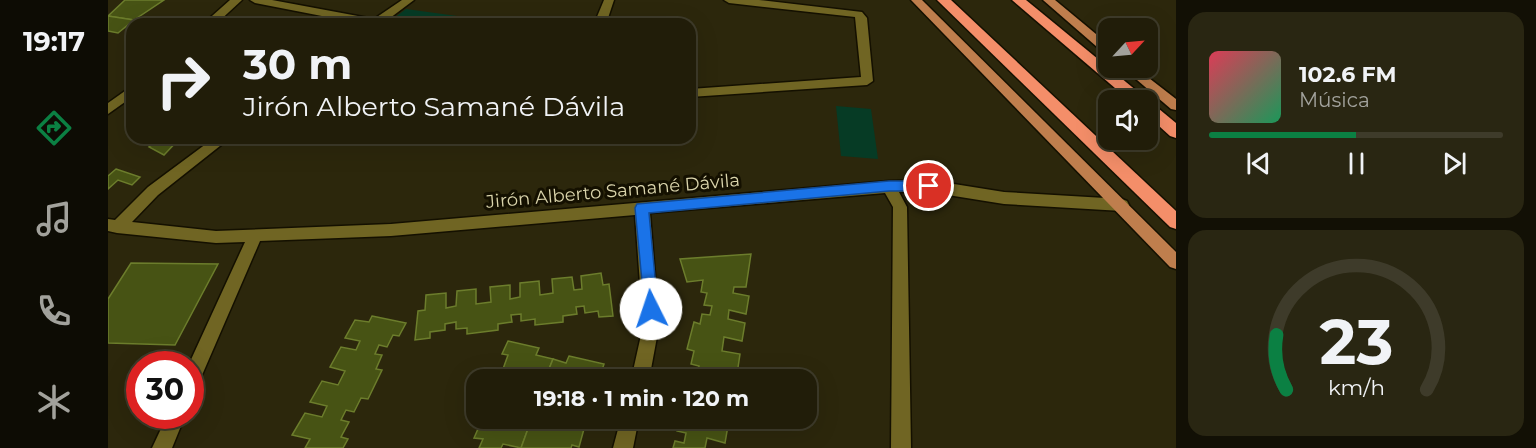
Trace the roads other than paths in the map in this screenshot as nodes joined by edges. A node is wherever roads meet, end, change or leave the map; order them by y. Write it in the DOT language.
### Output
graph roads {
  1 [pos="237,0"];
  2 [pos="255,0"];
  3 [pos="409,0"];
  4 [pos="609,0"];
  5 [pos="729,0"];
  6 [pos="916,0"];
  7 [pos="943,0"];
  8 [pos="1018,0"];
  9 [pos="1047,0"];
  10 [pos="216,18"];
  11 [pos="346,18"];
  12 [pos="384,18"];
  13 [pos="602,18"];
  14 [pos="1098,42"];
  15 [pos="1141,78"];
  16 [pos="1126,90"];
  17 [pos="696,93"];
  18 [pos="126,95"];
  19 [pos="1176,106"];
  20 [pos="108,110"];
  21 [pos="1158,117"];
  22 [pos="1176,132"];
  23 [pos="215,144"];
  24 [pos="889,186"];
  25 [pos="1122,205"];
  26 [pos="642,208"];
  27 [pos="1176,222"];
  28 [pos="112,226"];
  29 [pos="255,236"];
  30 [pos="1176,262"];
  31 [pos="204,351"];
  32 [pos="642,369"];
  33 [pos="171,429"];
  34 [pos="627,429"];
  35 [pos="162,448"];
  36 [pos="622,448"];
  37 [pos="901,448"];
  1 -- 10 [label="street"];
  2 -- 11 [label="street"];
  3 -- 12 [label="street"];
  4 -- 13 [label="street"];
  5 -- 17 [label="street"];
  6 -- 25 [label="main road"];
  7 -- 27 [label="highway"];
  8 -- 16 [label="highway"];
  9 -- 14 [label="main road"];
  15 -- 19 [label="main road"];
  18 -- 20 [label="street"];
  21 -- 22 [label="highway"];
  23 -- 28 [label="street"];
  24 -- 25 [label="street, Jirón Alberto Samané Dávila"];
  24 -- 26 [label="street, Jirón Alberto Samané Dávila"];
  24 -- 37 [label="street"];
  25 -- 30 [label="main road"];
  26 -- 29 [label="street, Jirón Alberto Samané Dávila"];
  26 -- 32 [label="street"];
  28 -- 29 [label="street, Jirón Alberto Samané Dávila"];
  29 -- 31 [label="street"];
  33 -- 35 [label="street"];
  34 -- 36 [label="street"];
}
